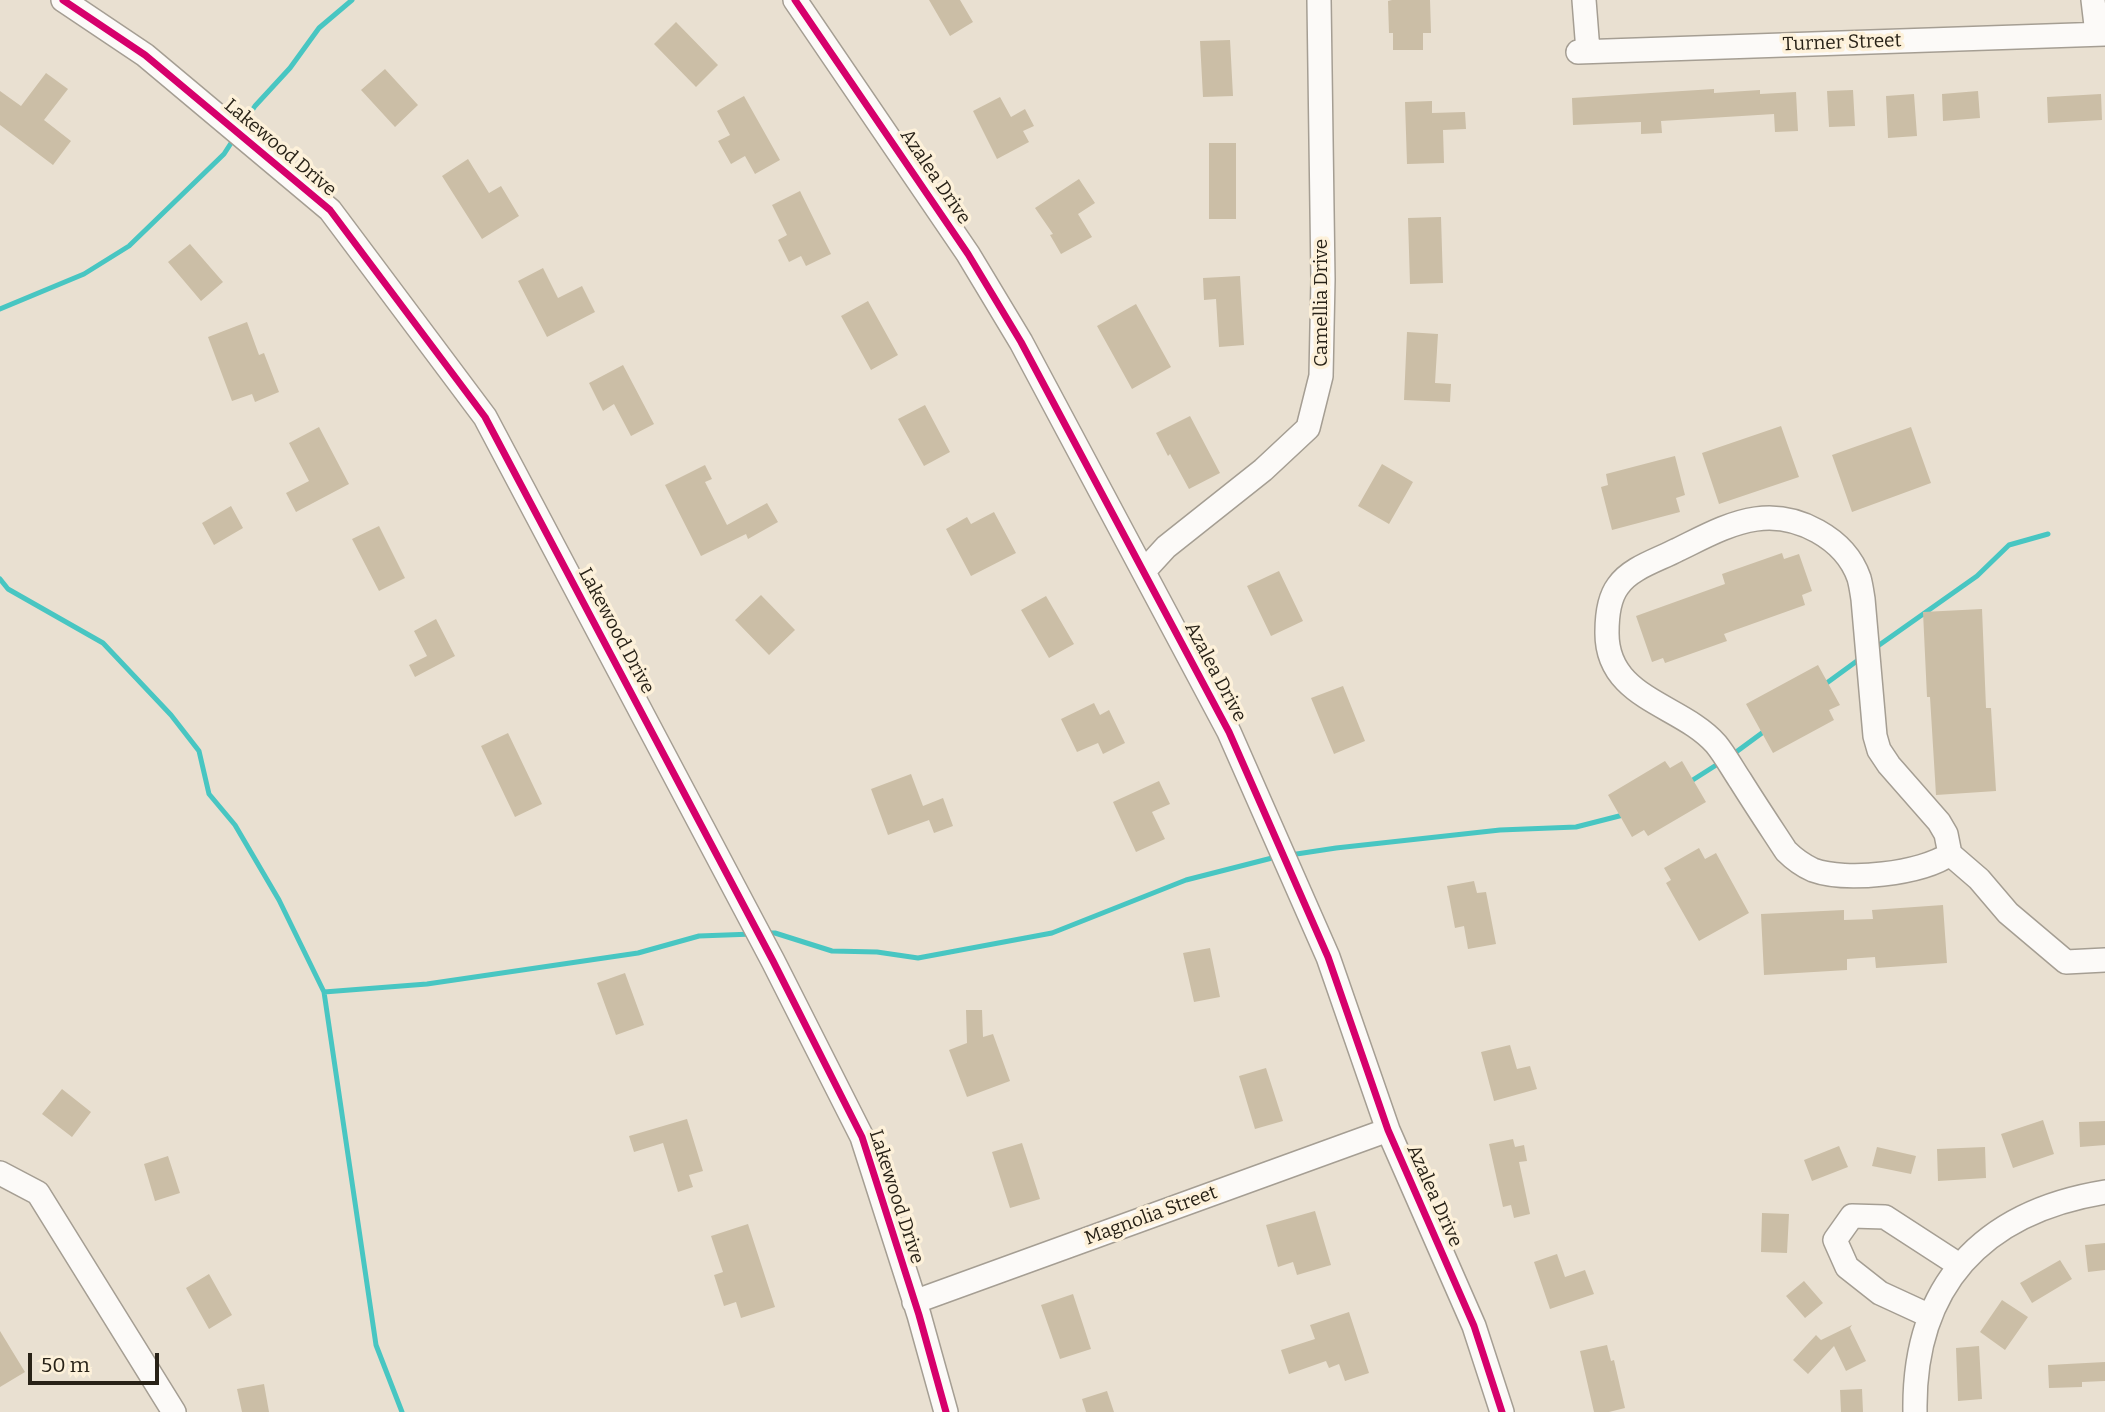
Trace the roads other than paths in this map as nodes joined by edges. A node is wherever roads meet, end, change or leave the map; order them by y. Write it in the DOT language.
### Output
graph roads {
  1 [pos="63,0"];
  2 [pos="795,0"];
  3 [pos="1319,0"];
  4 [pos="1584,0"];
  5 [pos="2093,0"];
  6 [pos="2101,34"];
  7 [pos="1144,571"];
  8 [pos="1950,854"];
  9 [pos="2105,960"];
  10 [pos="1388,1130"];
  11 [pos="0,1173"];
  12 [pos="2105,1192"];
  13 [pos="1959,1265"];
  14 [pos="914,1302"];
  15 [pos="1930,1316"];
  16 [pos="174,1412"];
  17 [pos="946,1412"];
  18 [pos="1502,1412"];
  19 [pos="1915,1412"];
  1 -- 14 [label="street, Lakewood Drive"];
  2 -- 7 [label="street, Azalea Drive"];
  3 -- 7 [label="street, Camellia Drive"];
  4 -- 6 [label="street, Turner Street"];
  5 -- 6 [label="street"];
  7 -- 10 [label="street, Azalea Drive"];
  8 -- 8 [label="street"];
  8 -- 9 [label="street"];
  10 -- 14 [label="street, Magnolia Street"];
  10 -- 18 [label="street, Azalea Drive"];
  11 -- 16 [label="street"];
  12 -- 13 [label="street"];
  13 -- 15 [label="street"];
  13 -- 15 [label="street"];
  14 -- 17 [label="street, Lakewood Drive"];
  15 -- 19 [label="street"];
}
